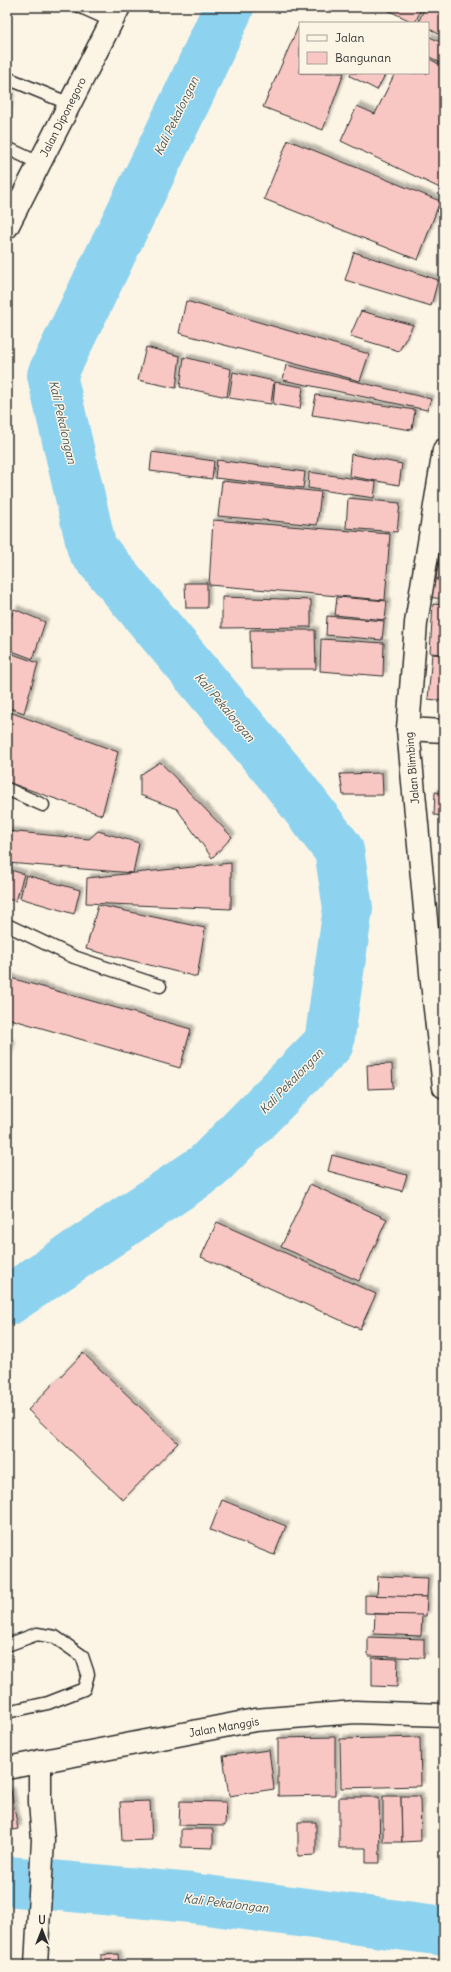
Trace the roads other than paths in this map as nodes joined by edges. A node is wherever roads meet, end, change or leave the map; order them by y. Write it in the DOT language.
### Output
graph roads {
  1 [pos="81,7"];
  2 [pos="115,14"];
  3 [pos="7,78"];
  4 [pos="70,104"];
  5 [pos="7,148"];
  6 [pos="39,163"];
  7 [pos="7,227"];
  8 [pos="444,450"];
  9 [pos="408,729"];
  10 [pos="444,731"];
  11 [pos="7,789"];
  12 [pos="43,805"];
  13 [pos="7,925"];
  14 [pos="438,983"];
  15 [pos="160,986"];
  16 [pos="444,1087"];
  17 [pos="7,1645"];
  18 [pos="7,1712"];
  19 [pos="444,1715"];
  20 [pos="40,1761"];
  21 [pos="7,1768"];
  22 [pos="36,1965"];
  1 -- 2 [label="lane"];
  2 -- 4 [label="street, Jalan Diponegoro"];
  3 -- 4 [label="lane"];
  4 -- 6 [label="street, Jalan Diponegoro"];
  5 -- 6 [label="lane"];
  6 -- 7 [label="street, Jalan Diponegoro"];
  8 -- 9 [label="street, Jalan Blimbing"];
  9 -- 10 [label="street"];
  9 -- 14 [label="street, Jalan Blimbing"];
  11 -- 12 [label="lane"];
  13 -- 15 [label="lane"];
  14 -- 16 [label="street, Jalan Blimbing"];
  17 -- 18 [label="lane"];
  19 -- 20 [label="street, Jalan Manggis"];
  20 -- 21 [label="street, Jalan Manggis"];
  20 -- 22 [label="street"];
}
